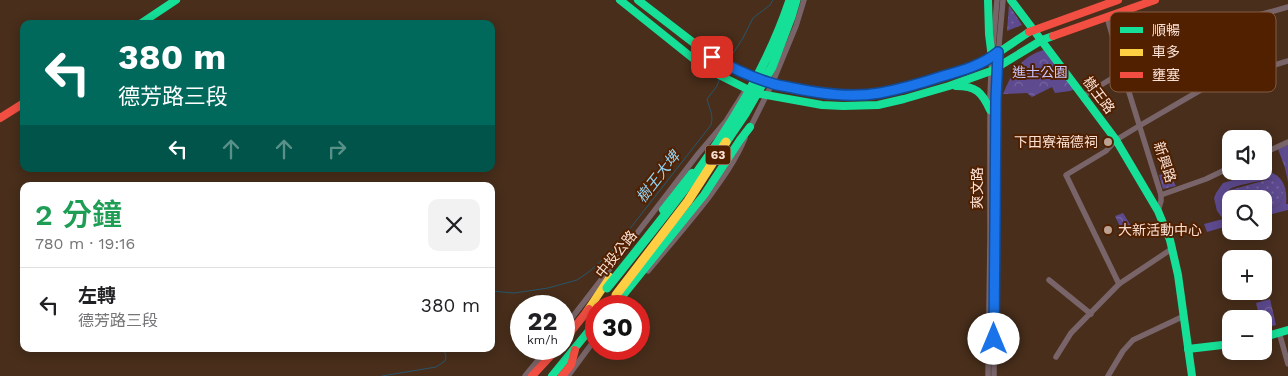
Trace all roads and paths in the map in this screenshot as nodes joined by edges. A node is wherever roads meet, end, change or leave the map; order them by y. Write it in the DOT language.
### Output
graph roads {
  1 [pos="176,0"];
  2 [pos="620,0"];
  3 [pos="638,0"];
  4 [pos="788,0"];
  5 [pos="796,0"];
  6 [pos="804,0"];
  7 [pos="988,0"];
  8 [pos="997,0"];
  9 [pos="1003,0"];
  10 [pos="1011,0"];
  11 [pos="1118,0"];
  12 [pos="1155,0"];
  13 [pos="1288,7"];
  14 [pos="1122,12"];
  15 [pos="1271,12"];
  16 [pos="1108,17"];
  17 [pos="146,20"];
  18 [pos="1110,24"];
  19 [pos="1034,30"];
  20 [pos="1042,40"];
  21 [pos="995,55"];
  22 [pos="994,69"];
  23 [pos="752,77"];
  24 [pos="1110,80"];
  25 [pos="772,84"];
  26 [pos="949,86"];
  27 [pos="746,89"];
  28 [pos="1129,92"];
  29 [pos="1197,92"];
  30 [pos="767,96"];
  31 [pos="1083,96"];
  32 [pos="20,106"];
  33 [pos="990,110"];
  34 [pos="0,118"];
  35 [pos="726,121"];
  36 [pos="1139,126"];
  37 [pos="750,127"];
  38 [pos="1116,140"];
  39 [pos="1288,142"];
  40 [pos="1272,149"];
  41 [pos="1222,171"];
  42 [pos="1161,195"];
  43 [pos="1158,211"];
  44 [pos="1173,248"];
  45 [pos="1049,280"];
  46 [pos="1119,284"];
  47 [pos="597,295"];
  48 [pos="601,295"];
  49 [pos="617,295"];
  50 [pos="623,295"];
  51 [pos="629,295"];
  52 [pos="575,314"];
  53 [pos="585,314"];
  54 [pos="1090,314"];
  55 [pos="1184,316"];
  56 [pos="575,326"];
  57 [pos="1284,331"];
  58 [pos="585,335"];
  59 [pos="1272,335"];
  60 [pos="576,345"];
  61 [pos="1222,345"];
  62 [pos="1188,349"];
  63 [pos="1286,351"];
  64 [pos="585,353"];
  65 [pos="1056,357"];
  66 [pos="542,360"];
  67 [pos="544,360"];
  68 [pos="547,360"];
  69 [pos="1288,364"];
  70 [pos="525,376"];
  71 [pos="532,376"];
  72 [pos="538,376"];
  73 [pos="552,376"];
  74 [pos="562,376"];
  75 [pos="568,376"];
  76 [pos="988,376"];
  77 [pos="994,376"];
  78 [pos="1108,376"];
  79 [pos="1192,376"];
  1 -- 17 [label="main road"];
  2 -- 27 [label="main road"];
  3 -- 23 [label="main road"];
  4 -- 23 [label="street"];
  4 -- 48 [label="main road, 中投公路 / 63, bridge"];
  5 -- 49 [label="main road, 中投公路 / 63, bridge"];
  6 -- 25 [label="street"];
  7 -- 21 [label="main road"];
  8 -- 21 [label="street, 爽文路"];
  9 -- 21 [label="street, 爽文路"];
  10 -- 19 [label="main road, 樹王路"];
  11 -- 19 [label="main road"];
  12 -- 14 [label="main road"];
  13 -- 15 [label="street"];
  16 -- 18 [label="street, 新興路"];
  16 -- 20 [label="main road"];
  19 -- 20 [label="main road, 樹王路"];
  19 -- 21 [label="main road"];
  20 -- 22 [label="main road"];
  20 -- 31 [label="main road, 樹王路"];
  21 -- 22 [label="street, 爽文路"];
  21 -- 25 [label="main road"];
  22 -- 26 [label="main road"];
  22 -- 33 [label="street, 爽文路"];
  22 -- 77 [label="street, 爽文路"];
  23 -- 25 [label="main road"];
  23 -- 27 [label="street"];
  24 -- 31 [label="street"];
  25 -- 30 [label="street"];
  26 -- 30 [label="main road"];
  26 -- 33 [label="main road"];
  27 -- 30 [label="main road"];
  27 -- 35 [label="street"];
  28 -- 36 [label="street, 新興路"];
  29 -- 36 [label="street"];
  30 -- 37 [label="street"];
  31 -- 38 [label="main road, 樹王路"];
  32 -- 34 [label="main road"];
  33 -- 76 [label="street, 爽文路"];
  35 -- 47 [label="main road"];
  35 -- 52 [label="street"];
  36 -- 38 [label="street"];
  36 -- 42 [label="street, 新興路"];
  37 -- 50 [label="main road"];
  37 -- 51 [label="street"];
  38 -- 43 [label="main road, 樹王路"];
  38 -- 46 [label="street"];
  39 -- 40 [label="street"];
  41 -- 42 [label="street"];
  42 -- 43 [label="street, 新興路"];
  43 -- 44 [label="main road"];
  44 -- 46 [label="street"];
  44 -- 55 [label="main road"];
  45 -- 54 [label="street"];
  46 -- 54 [label="street"];
  53 -- 56 [label="main road, 中投公路 / 63"];
  54 -- 65 [label="street"];
  55 -- 62 [label="main road"];
  55 -- 78 [label="street"];
  57 -- 59 [label="main road"];
  57 -- 63 [label="street"];
  58 -- 60 [label="main road"];
  60 -- 73 [label="main road"];
  60 -- 74 [label="main road"];
  61 -- 62 [label="main road"];
  62 -- 79 [label="main road"];
  63 -- 69 [label="street"];
  64 -- 75 [label="street"];
  66 -- 70 [label="street"];
  67 -- 71 [label="main road"];
  68 -- 72 [label="main road"];
}
